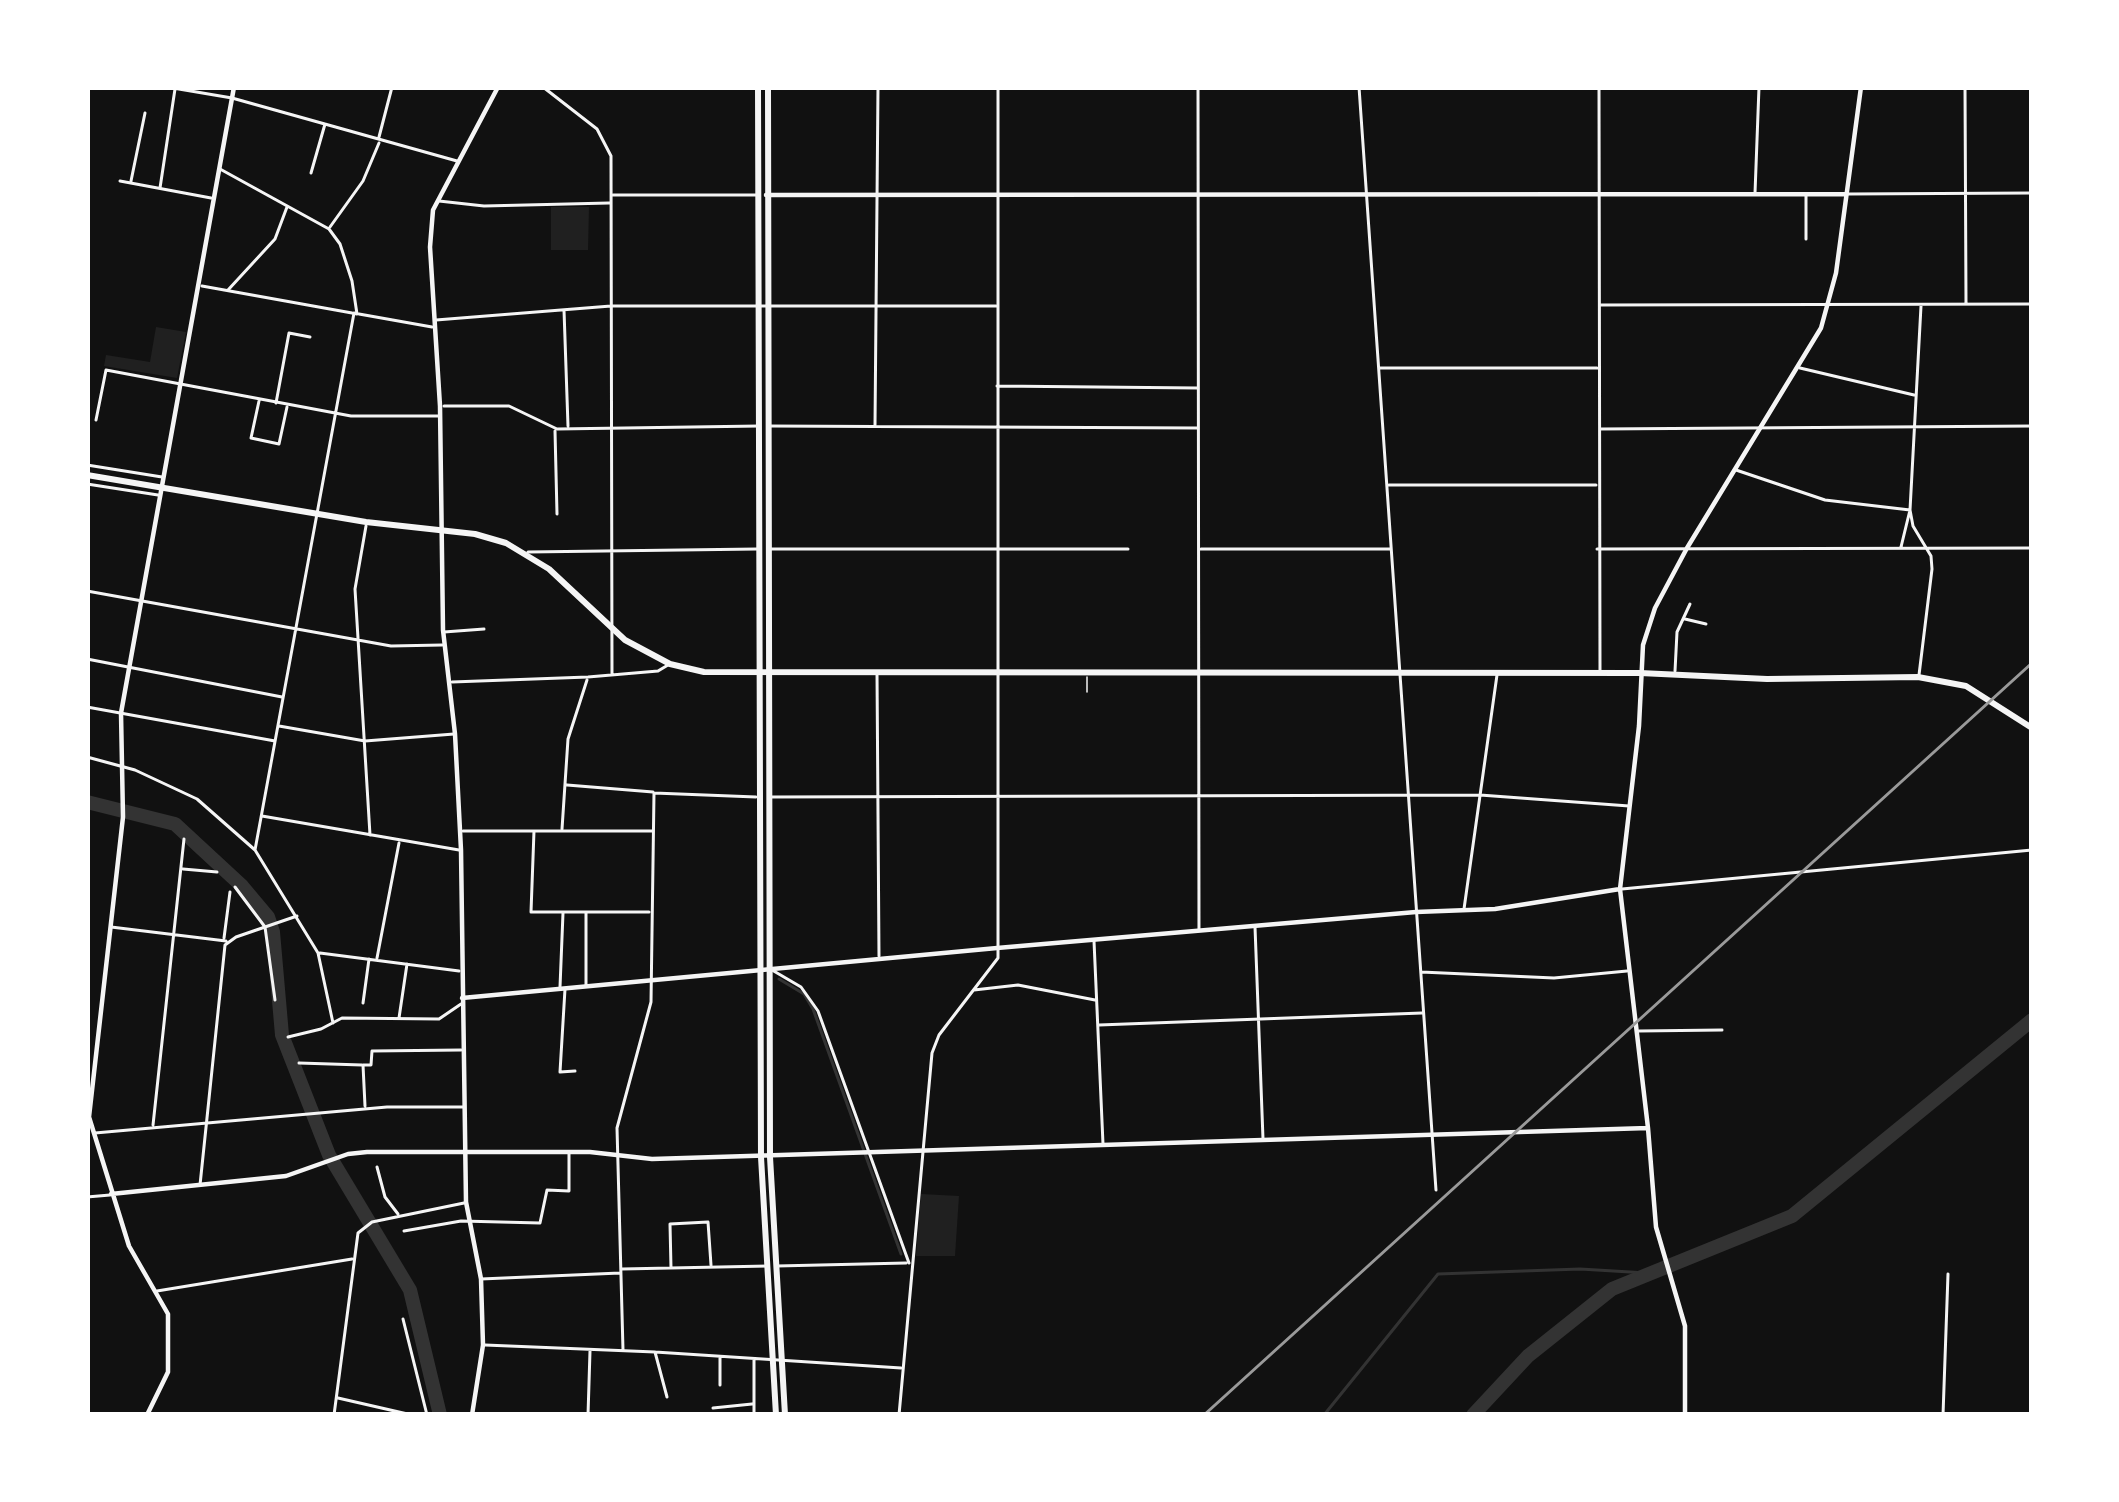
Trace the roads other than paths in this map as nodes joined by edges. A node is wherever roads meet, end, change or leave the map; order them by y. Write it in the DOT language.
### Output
graph roads {
  1 [pos="167,87"];
  2 [pos="234,87"];
  3 [pos="392,87"];
  4 [pos="498,87"];
  5 [pos="543,87"];
  6 [pos="758,87"];
  7 [pos="768,87"];
  8 [pos="878,87"];
  9 [pos="998,87"];
  10 [pos="1198,87"];
  11 [pos="1359,87"];
  12 [pos="1598,87"];
  13 [pos="1759,87"];
  14 [pos="1861,87"];
  15 [pos="1965,87"];
  16 [pos="176,88"];
  17 [pos="232,98"];
  18 [pos="145,113"];
  19 [pos="325,124"];
  20 [pos="379,139"];
  21 [pos="458,162"];
  22 [pos="219,168"];
  23 [pos="311,173"];
  24 [pos="120,181"];
  25 [pos="130,183"];
  26 [pos="160,188"];
  27 [pos="2032,193"];
  28 [pos="1366,194"];
  29 [pos="1598,194"];
  30 [pos="1755,194"];
  31 [pos="1807,194"];
  32 [pos="1846,194"];
  33 [pos="1965,194"];
  34 [pos="611,195"];
  35 [pos="764,195"];
  36 [pos="877,196"];
  37 [pos="998,196"];
  38 [pos="1197,196"];
  39 [pos="213,198"];
  40 [pos="437,201"];
  41 [pos="611,202"];
  42 [pos="288,205"];
  43 [pos="329,229"];
  44 [pos="1806,239"];
  45 [pos="198,285"];
  46 [pos="229,290"];
  47 [pos="1598,304"];
  48 [pos="1966,304"];
  49 [pos="2032,304"];
  50 [pos="764,305"];
  51 [pos="875,305"];
  52 [pos="1829,305"];
  53 [pos="1921,305"];
  54 [pos="611,306"];
  55 [pos="998,306"];
  56 [pos="564,310"];
  57 [pos="356,314"];
  58 [pos="435,324"];
  59 [pos="310,337"];
  60 [pos="94,368"];
  61 [pos="1379,368"];
  62 [pos="1599,368"];
  63 [pos="1799,368"];
  64 [pos="106,370"];
  65 [pos="180,384"];
  66 [pos="998,386"];
  67 [pos="1198,388"];
  68 [pos="1916,395"];
  69 [pos="259,400"];
  70 [pos="276,404"];
  71 [pos="287,405"];
  72 [pos="440,406"];
  73 [pos="337,414"];
  74 [pos="440,416"];
  75 [pos="96,420"];
  76 [pos="997,425"];
  77 [pos="764,426"];
  78 [pos="875,426"];
  79 [pos="1914,426"];
  80 [pos="2032,426"];
  81 [pos="610,427"];
  82 [pos="555,428"];
  83 [pos="568,428"];
  84 [pos="1198,428"];
  85 [pos="1762,428"];
  86 [pos="1598,429"];
  87 [pos="87,465"];
  88 [pos="1736,470"];
  89 [pos="87,475"];
  90 [pos="87,484"];
  91 [pos="1387,485"];
  92 [pos="1598,485"];
  93 [pos="161,486"];
  94 [pos="1910,510"];
  95 [pos="318,514"];
  96 [pos="557,514"];
  97 [pos="366,522"];
  98 [pos="441,530"];
  99 [pos="1688,548"];
  100 [pos="2032,548"];
  101 [pos="611,549"];
  102 [pos="764,549"];
  103 [pos="997,549"];
  104 [pos="1128,549"];
  105 [pos="1198,549"];
  106 [pos="1391,549"];
  107 [pos="1597,549"];
  108 [pos="1901,549"];
  109 [pos="1928,550"];
  110 [pos="526,552"];
  111 [pos="87,590"];
  112 [pos="141,601"];
  113 [pos="1690,604"];
  114 [pos="1683,619"];
  115 [pos="1706,624"];
  116 [pos="610,628"];
  117 [pos="484,629"];
  118 [pos="296,630"];
  119 [pos="443,632"];
  120 [pos="358,641"];
  121 [pos="444,645"];
  122 [pos="87,659"];
  123 [pos="670,664"];
  124 [pos="129,667"];
  125 [pos="1401,671"];
  126 [pos="998,672"];
  127 [pos="1197,672"];
  128 [pos="878,673"];
  129 [pos="1087,673"];
  130 [pos="1498,673"];
  131 [pos="1640,673"];
  132 [pos="612,674"];
  133 [pos="764,674"];
  134 [pos="1600,674"];
  135 [pos="1675,674"];
  136 [pos="1918,676"];
  137 [pos="588,677"];
  138 [pos="448,682"];
  139 [pos="1087,692"];
  140 [pos="284,698"];
  141 [pos="87,707"];
  142 [pos="121,713"];
  143 [pos="279,726"];
  144 [pos="2032,728"];
  145 [pos="455,734"];
  146 [pos="277,741"];
  147 [pos="365,741"];
  148 [pos="87,757"];
  149 [pos="122,766"];
  150 [pos="566,784"];
  151 [pos="654,793"];
  152 [pos="1480,795"];
  153 [pos="1409,796"];
  154 [pos="764,797"];
  155 [pos="878,797"];
  156 [pos="997,797"];
  157 [pos="1198,797"];
  158 [pos="1629,806"];
  159 [pos="262,816"];
  160 [pos="460,830"];
  161 [pos="534,830"];
  162 [pos="562,831"];
  163 [pos="653,831"];
  164 [pos="370,835"];
  165 [pos="184,839"];
  166 [pos="399,841"];
  167 [pos="255,850"];
  168 [pos="461,850"];
  169 [pos="2032,850"];
  170 [pos="181,869"];
  171 [pos="217,872"];
  172 [pos="1620,890"];
  173 [pos="1463,911"];
  174 [pos="562,912"];
  175 [pos="586,912"];
  176 [pos="651,912"];
  177 [pos="1416,912"];
  178 [pos="298,916"];
  179 [pos="109,927"];
  180 [pos="266,927"];
  181 [pos="1255,927"];
  182 [pos="1199,932"];
  183 [pos="174,934"];
  184 [pos="226,940"];
  185 [pos="1094,940"];
  186 [pos="997,948"];
  187 [pos="318,953"];
  188 [pos="370,958"];
  189 [pos="879,958"];
  190 [pos="377,959"];
  191 [pos="407,964"];
  192 [pos="765,970"];
  193 [pos="1629,971"];
  194 [pos="462,972"];
  195 [pos="1420,972"];
  196 [pos="653,981"];
  197 [pos="586,987"];
  198 [pos="563,989"];
  199 [pos="973,990"];
  200 [pos="275,1000"];
  201 [pos="1097,1000"];
  202 [pos="462,1001"];
  203 [pos="363,1003"];
  204 [pos="1424,1013"];
  205 [pos="1259,1018"];
  206 [pos="399,1019"];
  207 [pos="333,1023"];
  208 [pos="1099,1025"];
  209 [pos="1722,1030"];
  210 [pos="1637,1031"];
  211 [pos="289,1036"];
  212 [pos="463,1050"];
  213 [pos="299,1063"];
  214 [pos="363,1065"];
  215 [pos="575,1071"];
  216 [pos="464,1107"];
  217 [pos="365,1109"];
  218 [pos="207,1122"];
  219 [pos="153,1126"];
  220 [pos="1648,1128"];
  221 [pos="90,1130"];
  222 [pos="1432,1134"];
  223 [pos="1263,1140"];
  224 [pos="1103,1146"];
  225 [pos="922,1151"];
  226 [pos="568,1152"];
  227 [pos="465,1153"];
  228 [pos="869,1153"];
  229 [pos="619,1155"];
  230 [pos="766,1157"];
  231 [pos="377,1167"];
  232 [pos="200,1186"];
  233 [pos="1436,1190"];
  234 [pos="111,1194"];
  235 [pos="87,1197"];
  236 [pos="466,1202"];
  237 [pos="399,1216"];
  238 [pos="470,1221"];
  239 [pos="404,1231"];
  240 [pos="353,1259"];
  241 [pos="911,1263"];
  242 [pos="772,1266"];
  243 [pos="711,1267"];
  244 [pos="671,1268"];
  245 [pos="622,1271"];
  246 [pos="1948,1274"];
  247 [pos="481,1279"];
  248 [pos="157,1291"];
  249 [pos="403,1318"];
  250 [pos="484,1346"];
  251 [pos="590,1348"];
  252 [pos="623,1350"];
  253 [pos="655,1352"];
  254 [pos="720,1356"];
  255 [pos="754,1359"];
  256 [pos="777,1360"];
  257 [pos="902,1369"];
  258 [pos="720,1385"];
  259 [pos="667,1397"];
  260 [pos="338,1398"];
  261 [pos="754,1404"];
  262 [pos="721,1407"];
  263 [pos="713,1408"];
  264 [pos="147,1415"];
  265 [pos="334,1415"];
  266 [pos="412,1415"];
  267 [pos="427,1415"];
  268 [pos="472,1415"];
  269 [pos="588,1415"];
  270 [pos="722,1415"];
  271 [pos="754,1415"];
  272 [pos="781,1415"];
  273 [pos="898,1415"];
  274 [pos="1685,1415"];
  275 [pos="1943,1415"];
  1 -- 16 [label="street"];
  2 -- 17 [label="street"];
  3 -- 20 [label="street"];
  4 -- 21 [label="street"];
  5 -- 34 [label="street"];
  6 -- 35 [label="main road"];
  7 -- 35 [label="main road"];
  8 -- 36 [label="street"];
  9 -- 37 [label="street"];
  10 -- 38 [label="street"];
  11 -- 28 [label="street"];
  12 -- 29 [label="street"];
  13 -- 30 [label="street"];
  14 -- 32 [label="street"];
  15 -- 33 [label="street"];
  16 -- 17 [label="street"];
  16 -- 26 [label="street"];
  17 -- 19 [label="street"];
  17 -- 22 [label="street"];
  18 -- 25 [label="street"];
  19 -- 20 [label="street"];
  19 -- 23 [label="street"];
  20 -- 21 [label="street"];
  20 -- 43 [label="street"];
  21 -- 40 [label="street"];
  22 -- 39 [label="street"];
  22 -- 42 [label="street"];
  24 -- 25 [label="street"];
  25 -- 26 [label="street"];
  26 -- 39 [label="street"];
  27 -- 33 [label="street"];
  28 -- 29 [label="street"];
  28 -- 38 [label="street"];
  28 -- 61 [label="street"];
  29 -- 30 [label="street"];
  29 -- 47 [label="street"];
  30 -- 31 [label="street"];
  31 -- 32 [label="street"];
  31 -- 44 [label="street"];
  32 -- 33 [label="street"];
  32 -- 52 [label="street"];
  33 -- 48 [label="street"];
  34 -- 35 [label="street"];
  34 -- 41 [label="street"];
  35 -- 36 [label="street"];
  35 -- 50 [label="main road"];
  36 -- 37 [label="street"];
  36 -- 51 [label="street"];
  37 -- 38 [label="street"];
  37 -- 55 [label="street"];
  38 -- 67 [label="street"];
  39 -- 45 [label="street"];
  40 -- 41 [label="street"];
  40 -- 58 [label="street"];
  41 -- 54 [label="street"];
  42 -- 43 [label="street"];
  42 -- 46 [label="street"];
  43 -- 57 [label="street"];
  45 -- 46 [label="street"];
  45 -- 65 [label="street"];
  46 -- 57 [label="street"];
  47 -- 52 [label="street"];
  47 -- 62 [label="street"];
  48 -- 49 [label="street"];
  48 -- 53 [label="street"];
  50 -- 51 [label="street"];
  50 -- 54 [label="street"];
  50 -- 77 [label="main road"];
  51 -- 55 [label="street"];
  51 -- 78 [label="street"];
  52 -- 53 [label="street"];
  52 -- 63 [label="street"];
  53 -- 68 [label="street"];
  54 -- 56 [label="street"];
  54 -- 81 [label="street"];
  55 -- 66 [label="street"];
  56 -- 58 [label="street"];
  56 -- 83 [label="street"];
  57 -- 58 [label="street"];
  57 -- 73 [label="street"];
  58 -- 72 [label="street"];
  59 -- 70 [label="street"];
  60 -- 64 [label="street"];
  61 -- 62 [label="street"];
  61 -- 91 [label="street"];
  62 -- 86 [label="street"];
  63 -- 68 [label="street"];
  63 -- 85 [label="street"];
  64 -- 65 [label="street"];
  64 -- 75 [label="street"];
  65 -- 69 [label="street"];
  65 -- 93 [label="street"];
  66 -- 67 [label="street"];
  66 -- 76 [label="street"];
  67 -- 84 [label="street"];
  68 -- 79 [label="street"];
  69 -- 70 [label="street"];
  69 -- 71 [label="street"];
  70 -- 71 [label="street"];
  71 -- 73 [label="street"];
  72 -- 74 [label="street"];
  72 -- 82 [label="street"];
  73 -- 74 [label="street"];
  73 -- 95 [label="street"];
  74 -- 98 [label="street"];
  76 -- 78 [label="street"];
  76 -- 84 [label="street"];
  76 -- 103 [label="street"];
  77 -- 78 [label="street"];
  77 -- 81 [label="street"];
  77 -- 102 [label="main road"];
  79 -- 80 [label="street"];
  79 -- 85 [label="street"];
  79 -- 94 [label="street"];
  81 -- 83 [label="street"];
  81 -- 101 [label="street"];
  82 -- 83 [label="street"];
  82 -- 96 [label="street"];
  84 -- 105 [label="street"];
  85 -- 86 [label="street"];
  85 -- 88 [label="street"];
  86 -- 92 [label="street"];
  87 -- 93 [label="street"];
  88 -- 94 [label="street"];
  88 -- 99 [label="street"];
  89 -- 93 [label="main road"];
  90 -- 93 [label="street"];
  91 -- 92 [label="street"];
  91 -- 106 [label="street"];
  92 -- 107 [label="street"];
  93 -- 95 [label="main road"];
  93 -- 112 [label="street"];
  94 -- 108 [label="street"];
  94 -- 109 [label="street"];
  95 -- 97 [label="main road"];
  95 -- 118 [label="street"];
  97 -- 98 [label="main road"];
  97 -- 120 [label="street"];
  98 -- 110 [label="main road"];
  98 -- 119 [label="street"];
  99 -- 107 [label="street"];
  99 -- 108 [label="street"];
  99 -- 131 [label="street"];
  100 -- 109 [label="street"];
  101 -- 102 [label="street"];
  101 -- 110 [label="street"];
  101 -- 116 [label="street"];
  102 -- 103 [label="street"];
  102 -- 133 [label="main road"];
  103 -- 104 [label="street"];
  103 -- 126 [label="street"];
  105 -- 106 [label="street"];
  105 -- 127 [label="street"];
  106 -- 125 [label="street"];
  107 -- 134 [label="street"];
  108 -- 109 [label="street"];
  109 -- 136 [label="street"];
  110 -- 116 [label="main road"];
  111 -- 112 [label="street"];
  112 -- 118 [label="street"];
  112 -- 124 [label="street"];
  113 -- 114 [label="street"];
  114 -- 115 [label="street"];
  114 -- 135 [label="street"];
  116 -- 123 [label="main road"];
  116 -- 132 [label="street"];
  117 -- 119 [label="street"];
  118 -- 120 [label="street"];
  118 -- 140 [label="street"];
  119 -- 121 [label="street"];
  120 -- 121 [label="street"];
  120 -- 147 [label="street"];
  121 -- 138 [label="street"];
  122 -- 124 [label="street"];
  123 -- 132 [label="street"];
  123 -- 133 [label="main road"];
  124 -- 140 [label="street"];
  124 -- 142 [label="street"];
  125 -- 127 [label="main road"];
  125 -- 130 [label="main road"];
  125 -- 153 [label="street"];
  126 -- 128 [label="main road"];
  126 -- 129 [label="main road"];
  126 -- 156 [label="street"];
  127 -- 129 [label="main road"];
  127 -- 157 [label="street"];
  128 -- 133 [label="main road"];
  128 -- 155 [label="street"];
  129 -- 139 [label="lane"];
  130 -- 134 [label="main road"];
  130 -- 152 [label="street"];
  131 -- 134 [label="main road"];
  131 -- 135 [label="main road"];
  131 -- 158 [label="street"];
  132 -- 137 [label="street"];
  133 -- 154 [label="main road"];
  135 -- 136 [label="main road"];
  136 -- 144 [label="main road"];
  137 -- 138 [label="street"];
  137 -- 150 [label="street"];
  138 -- 145 [label="street"];
  140 -- 143 [label="street"];
  141 -- 142 [label="street"];
  142 -- 146 [label="street"];
  142 -- 149 [label="street"];
  143 -- 146 [label="street"];
  143 -- 147 [label="street"];
  145 -- 147 [label="street"];
  145 -- 160 [label="street"];
  146 -- 159 [label="street"];
  147 -- 164 [label="street"];
  148 -- 149 [label="street"];
  149 -- 167 [label="street"];
  149 -- 179 [label="street"];
  150 -- 151 [label="street"];
  150 -- 162 [label="street"];
  151 -- 154 [label="street"];
  151 -- 163 [label="street"];
  152 -- 153 [label="street"];
  152 -- 158 [label="street"];
  152 -- 173 [label="street"];
  153 -- 157 [label="street"];
  153 -- 177 [label="street"];
  154 -- 155 [label="street"];
  154 -- 192 [label="main road"];
  155 -- 156 [label="street"];
  155 -- 189 [label="street"];
  156 -- 157 [label="street"];
  156 -- 186 [label="street"];
  157 -- 182 [label="street"];
  158 -- 172 [label="street"];
  159 -- 164 [label="street"];
  159 -- 167 [label="street"];
  160 -- 161 [label="street"];
  160 -- 168 [label="street"];
  161 -- 162 [label="street"];
  161 -- 174 [label="street"];
  162 -- 163 [label="street"];
  163 -- 176 [label="street"];
  164 -- 166 [label="street"];
  165 -- 170 [label="street"];
  166 -- 168 [label="street"];
  166 -- 190 [label="street"];
  167 -- 178 [label="street"];
  168 -- 194 [label="street"];
  169 -- 172 [label="street"];
  170 -- 171 [label="street"];
  170 -- 183 [label="street"];
  172 -- 173 [label="street"];
  172 -- 193 [label="street"];
  173 -- 177 [label="street"];
  174 -- 175 [label="street"];
  174 -- 198 [label="street"];
  175 -- 176 [label="street"];
  175 -- 197 [label="street"];
  176 -- 196 [label="street"];
  177 -- 181 [label="street"];
  177 -- 195 [label="street"];
  178 -- 180 [label="street"];
  178 -- 187 [label="street"];
  179 -- 183 [label="street"];
  179 -- 221 [label="street"];
  180 -- 184 [label="street"];
  180 -- 184 [label="street"];
  180 -- 200 [label="street"];
  181 -- 182 [label="street"];
  181 -- 205 [label="street"];
  182 -- 185 [label="street"];
  183 -- 184 [label="street"];
  183 -- 219 [label="street"];
  184 -- 218 [label="street"];
  185 -- 186 [label="street"];
  185 -- 201 [label="street"];
  186 -- 189 [label="street"];
  186 -- 199 [label="street"];
  187 -- 188 [label="street"];
  187 -- 207 [label="street"];
  188 -- 190 [label="street"];
  188 -- 203 [label="street"];
  189 -- 192 [label="street"];
  190 -- 191 [label="street"];
  191 -- 194 [label="street"];
  191 -- 206 [label="street"];
  192 -- 196 [label="street"];
  192 -- 228 [label="street"];
  192 -- 230 [label="main road"];
  193 -- 195 [label="street"];
  193 -- 210 [label="street"];
  194 -- 202 [label="street"];
  195 -- 204 [label="street"];
  196 -- 197 [label="street"];
  196 -- 229 [label="street"];
  197 -- 198 [label="street"];
  198 -- 202 [label="street"];
  198 -- 215 [label="street"];
  199 -- 201 [label="street"];
  199 -- 225 [label="street"];
  201 -- 208 [label="street"];
  202 -- 206 [label="street"];
  202 -- 212 [label="street"];
  204 -- 205 [label="street"];
  204 -- 222 [label="street"];
  205 -- 208 [label="street"];
  205 -- 223 [label="street"];
  206 -- 207 [label="street"];
  207 -- 211 [label="street"];
  208 -- 224 [label="street"];
  209 -- 210 [label="street"];
  210 -- 220 [label="street"];
  212 -- 214 [label="street"];
  212 -- 216 [label="street"];
  213 -- 214 [label="street"];
  214 -- 217 [label="street"];
  216 -- 217 [label="street"];
  216 -- 227 [label="street"];
  217 -- 218 [label="street"];
  218 -- 219 [label="street"];
  218 -- 232 [label="street"];
  219 -- 221 [label="street"];
  220 -- 222 [label="street"];
  220 -- 274 [label="street"];
  221 -- 234 [label="street"];
  222 -- 223 [label="street"];
  222 -- 233 [label="street"];
  223 -- 224 [label="street"];
  224 -- 225 [label="street"];
  225 -- 228 [label="street"];
  225 -- 241 [label="street"];
  226 -- 227 [label="street"];
  226 -- 229 [label="street"];
  226 -- 238 [label="street"];
  227 -- 232 [label="street"];
  227 -- 236 [label="street"];
  228 -- 230 [label="street"];
  228 -- 241 [label="street"];
  229 -- 230 [label="street"];
  229 -- 245 [label="street"];
  230 -- 242 [label="main road"];
  231 -- 237 [label="street"];
  232 -- 234 [label="street"];
  234 -- 235 [label="street"];
  234 -- 248 [label="street"];
  236 -- 237 [label="street"];
  236 -- 238 [label="street"];
  237 -- 240 [label="street"];
  238 -- 239 [label="street"];
  238 -- 247 [label="street"];
  240 -- 248 [label="street"];
  240 -- 260 [label="street"];
  241 -- 242 [label="street"];
  241 -- 257 [label="street"];
  242 -- 243 [label="street"];
  242 -- 256 [label="main road"];
  243 -- 244 [label="street"];
  243 -- 244 [label="street"];
  244 -- 245 [label="street"];
  245 -- 247 [label="street"];
  245 -- 252 [label="street"];
  246 -- 275 [label="street"];
  247 -- 250 [label="street"];
  248 -- 264 [label="street"];
  249 -- 267 [label="street"];
  250 -- 251 [label="street"];
  250 -- 268 [label="street"];
  251 -- 252 [label="street"];
  251 -- 269 [label="street"];
  252 -- 253 [label="street"];
  253 -- 254 [label="street"];
  253 -- 259 [label="street"];
  254 -- 255 [label="street"];
  254 -- 258 [label="street"];
  255 -- 256 [label="street"];
  255 -- 261 [label="street"];
  256 -- 257 [label="street"];
  256 -- 272 [label="main road"];
  257 -- 273 [label="street"];
  260 -- 265 [label="street"];
  260 -- 266 [label="street"];
  261 -- 262 [label="street"];
  261 -- 271 [label="street"];
  262 -- 263 [label="street"];
  262 -- 270 [label="street"];
}
